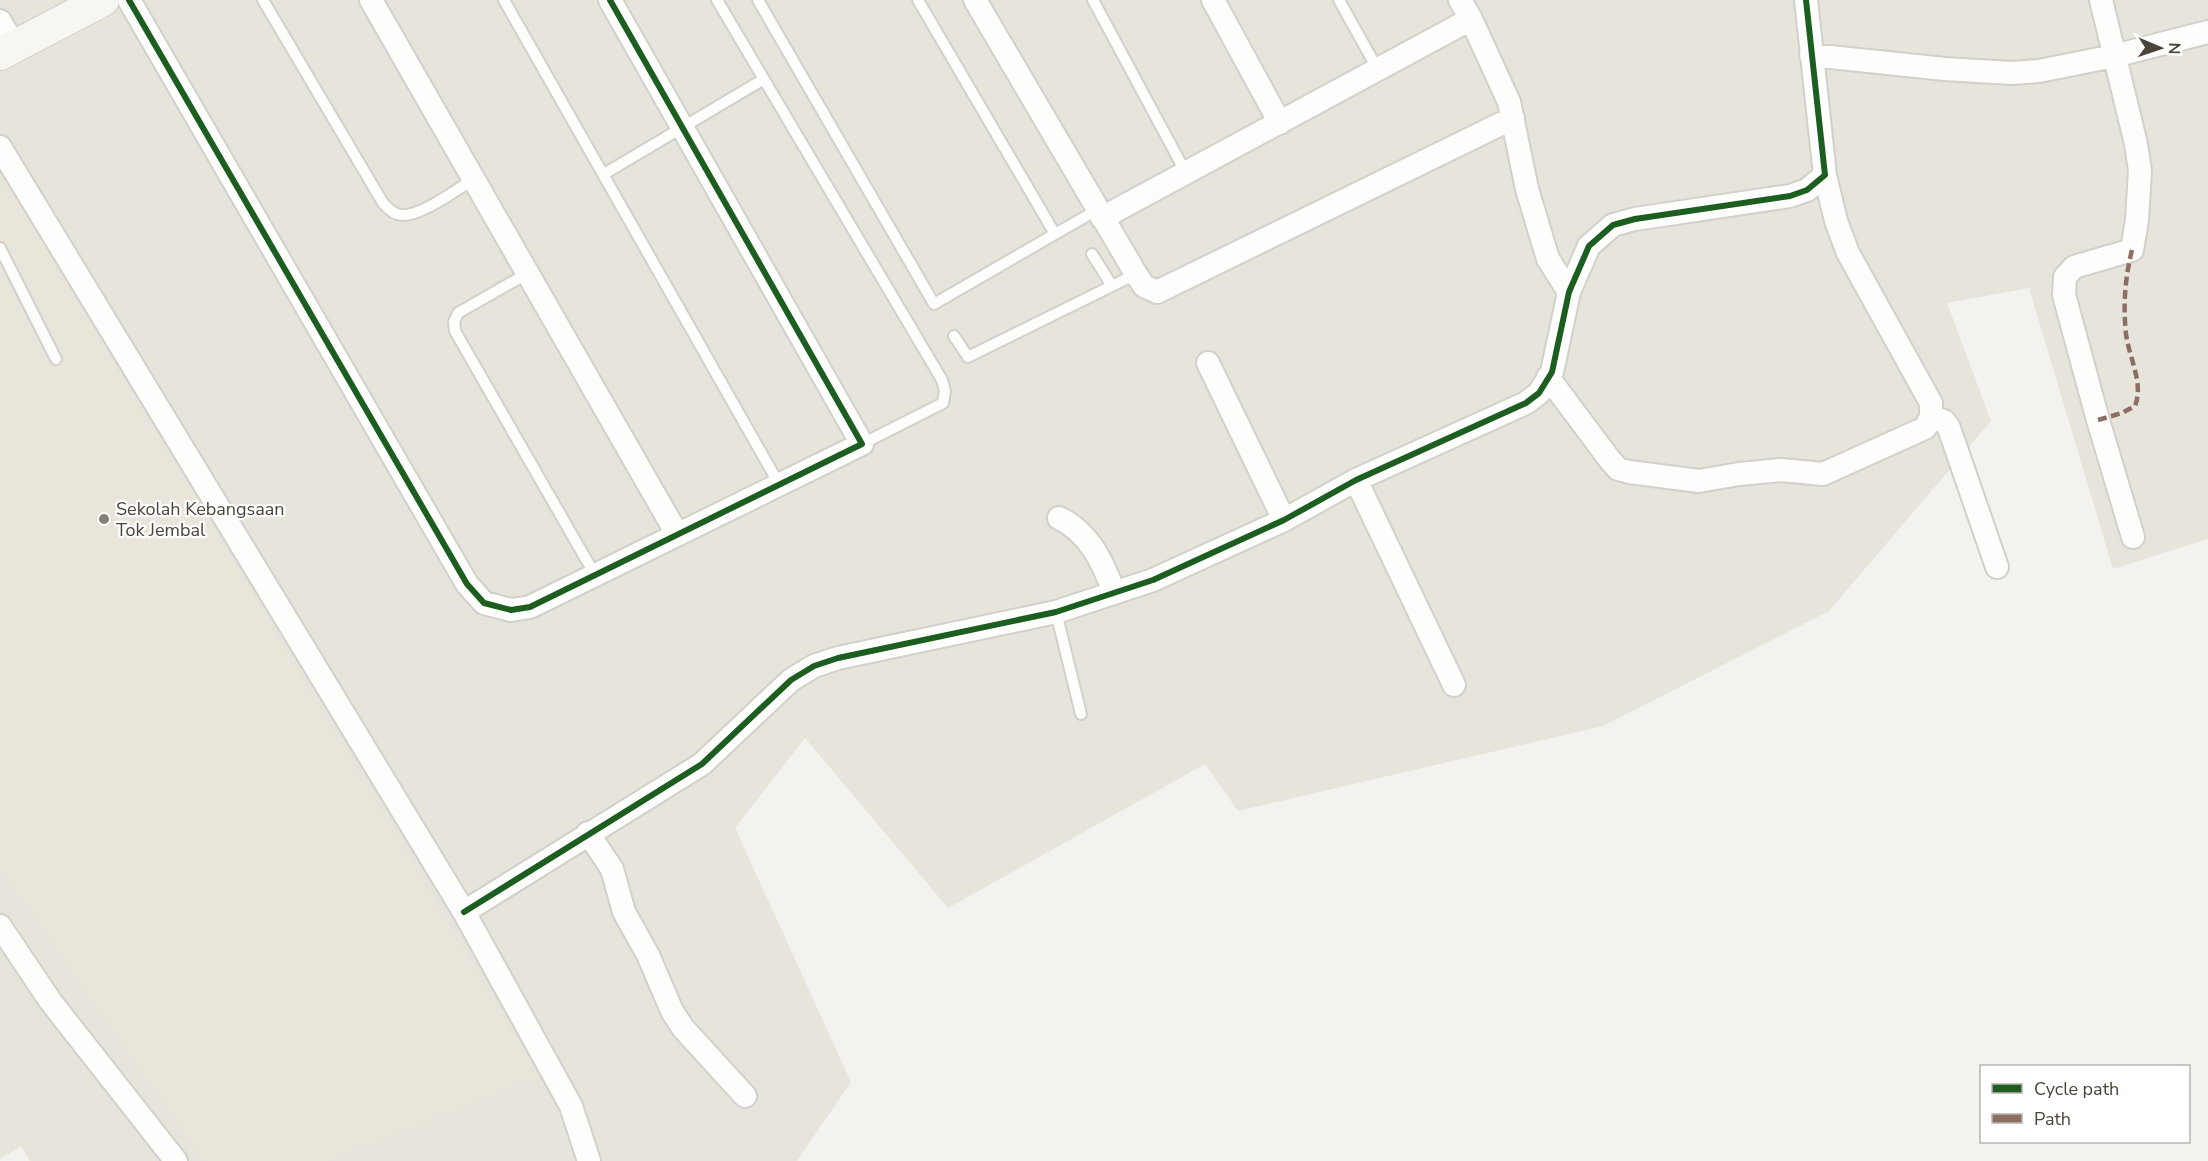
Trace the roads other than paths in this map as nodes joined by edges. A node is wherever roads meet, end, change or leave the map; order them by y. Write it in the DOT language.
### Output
graph roads {
  1 [pos="103,0"];
  2 [pos="129,0"];
  3 [pos="263,0"];
  4 [pos="371,0"];
  5 [pos="504,0"];
  6 [pos="610,0"];
  7 [pos="717,0"];
  8 [pos="758,0"];
  9 [pos="918,0"];
  10 [pos="975,0"];
  11 [pos="1093,0"];
  12 [pos="1214,0"];
  13 [pos="1339,0"];
  14 [pos="1806,0"];
  15 [pos="2101,0"];
  16 [pos="1466,10"];
  17 [pos="2208,32"];
  18 [pos="5,41"];
  19 [pos="1811,55"];
  20 [pos="2114,56"];
  21 [pos="1378,70"];
  22 [pos="764,79"];
  23 [pos="1513,118"];
  24 [pos="1280,123"];
  25 [pos="682,127"];
  26 [pos="0,147"];
  27 [pos="1186,173"];
  28 [pos="604,174"];
  29 [pos="1825,175"];
  30 [pos="474,179"];
  31 [pos="1100,214"];
  32 [pos="1055,234"];
  33 [pos="0,248"];
  34 [pos="1092,254"];
  35 [pos="528,273"];
  36 [pos="1136,274"];
  37 [pos="1112,286"];
  38 [pos="1569,292"];
  39 [pos="954,336"];
  40 [pos="56,359"];
  41 [pos="1208,363"];
  42 [pos="1548,377"];
  43 [pos="1931,417"];
  44 [pos="862,444"];
  45 [pos="1356,480"];
  46 [pos="779,484"];
  47 [pos="1059,518"];
  48 [pos="1284,520"];
  49 [pos="677,534"];
  50 [pos="2133,537"];
  51 [pos="1997,567"];
  52 [pos="595,575"];
  53 [pos="1114,593"];
  54 [pos="1056,612"];
  55 [pos="1454,685"];
  56 [pos="1081,714"];
  57 [pos="588,833"];
  58 [pos="464,912"];
  59 [pos="0,926"];
  60 [pos="745,1096"];
  61 [pos="176,1161"];
  62 [pos="589,1161"];
  1 -- 18 [label="main road"];
  2 -- 52 [label="street"];
  3 -- 30 [label="lane"];
  4 -- 30 [label="street"];
  5 -- 28 [label="lane"];
  6 -- 25 [label="street"];
  7 -- 22 [label="lane"];
  8 -- 32 [label="lane"];
  9 -- 32 [label="lane"];
  10 -- 31 [label="street"];
  11 -- 27 [label="lane"];
  12 -- 24 [label="street"];
  13 -- 21 [label="lane"];
  14 -- 19 [label="street"];
  15 -- 20 [label="street"];
  16 -- 21 [label="street"];
  16 -- 23 [label="street"];
  17 -- 20 [label="street"];
  19 -- 20 [label="street"];
  19 -- 29 [label="street"];
  20 -- 50 [label="street"];
  21 -- 24 [label="street"];
  22 -- 25 [label="lane"];
  22 -- 44 [label="lane"];
  23 -- 36 [label="street"];
  23 -- 38 [label="street"];
  24 -- 27 [label="street"];
  25 -- 28 [label="lane"];
  25 -- 44 [label="street"];
  26 -- 58 [label="street"];
  27 -- 31 [label="street"];
  28 -- 46 [label="lane"];
  29 -- 38 [label="street"];
  29 -- 43 [label="street"];
  30 -- 35 [label="street"];
  31 -- 32 [label="lane"];
  31 -- 36 [label="street"];
  33 -- 40 [label="lane"];
  34 -- 37 [label="lane"];
  35 -- 49 [label="street"];
  35 -- 52 [label="lane"];
  36 -- 37 [label="lane"];
  37 -- 39 [label="lane"];
  38 -- 42 [label="street"];
  41 -- 48 [label="street"];
  42 -- 43 [label="street"];
  42 -- 45 [label="street"];
  43 -- 51 [label="street"];
  44 -- 46 [label="street"];
  45 -- 48 [label="street"];
  45 -- 55 [label="street"];
  46 -- 49 [label="street"];
  47 -- 53 [label="street"];
  48 -- 53 [label="street"];
  49 -- 52 [label="street"];
  53 -- 54 [label="street"];
  54 -- 56 [label="lane"];
  54 -- 57 [label="street"];
  57 -- 58 [label="street"];
  57 -- 60 [label="street"];
  58 -- 62 [label="street"];
  59 -- 61 [label="street"];
}
